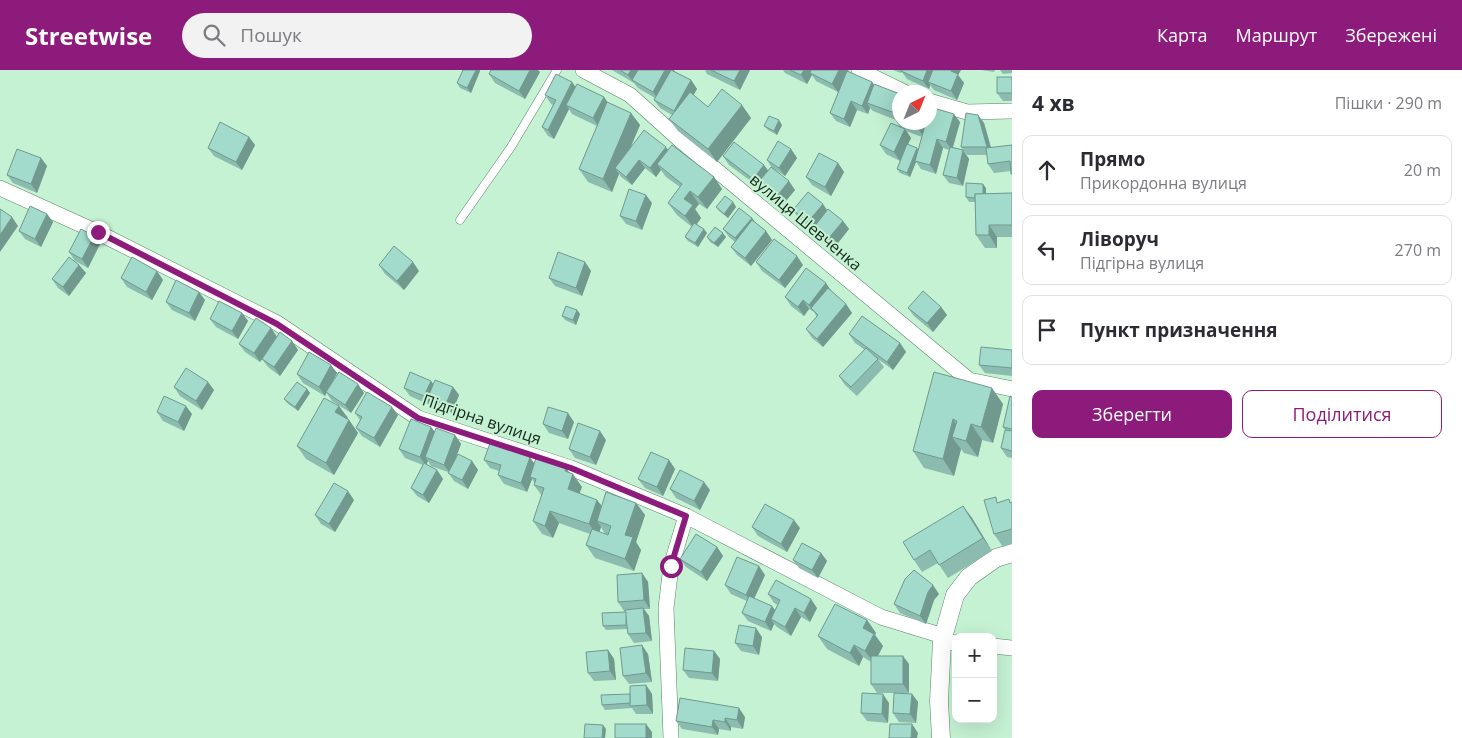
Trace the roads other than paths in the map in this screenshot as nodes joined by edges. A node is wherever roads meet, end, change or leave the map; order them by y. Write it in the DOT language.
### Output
graph roads {
  1 [pos="558,70"];
  2 [pos="583,70"];
  3 [pos="859,70"];
  4 [pos="892,86"];
  5 [pos="937,103"];
  6 [pos="1012,111"];
  7 [pos="0,188"];
  8 [pos="460,220"];
  9 [pos="1012,389"];
  10 [pos="686,516"];
  11 [pos="1012,552"];
  12 [pos="947,640"];
  13 [pos="997,646"];
  14 [pos="1012,648"];
  15 [pos="671,738"];
  16 [pos="941,738"];
  1 -- 8 [label="lane"];
  2 -- 9 [label="street, вулиця Шевченка"];
  3 -- 4 [label="street"];
  5 -- 6 [label="street"];
  7 -- 10 [label="street, Підгірна вулиця"];
  10 -- 12 [label="street, Підгірна вулиця"];
  10 -- 15 [label="street"];
  11 -- 12 [label="street"];
  12 -- 16 [label="street"];
  13 -- 14 [label="street"];
}
